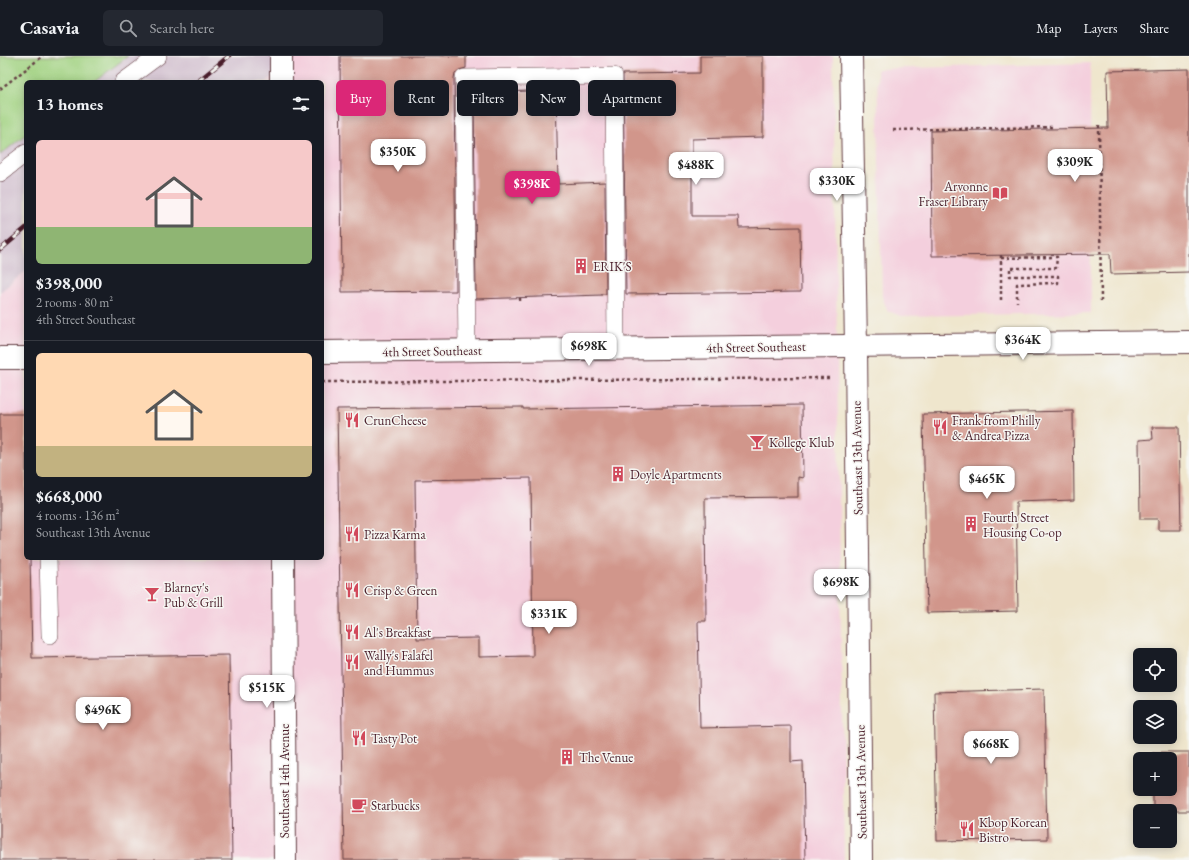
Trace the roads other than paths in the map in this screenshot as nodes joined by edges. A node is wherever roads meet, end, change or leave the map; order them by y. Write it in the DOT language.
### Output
graph roads {
  1 [pos="158,56"];
  2 [pos="281,56"];
  3 [pos="851,56"];
  4 [pos="125,80"];
  5 [pos="281,80"];
  6 [pos="24,155"];
  7 [pos="0,173"];
  8 [pos="1189,342"];
  9 [pos="856,346"];
  10 [pos="616,349"];
  11 [pos="467,350"];
  12 [pos="324,352"];
  13 [pos="0,358"];
  14 [pos="24,358"];
  15 [pos="48,560"];
  16 [pos="283,560"];
  17 [pos="50,635"];
  18 [pos="285,860"];
  19 [pos="861,860"];
  1 -- 4 [label="lane"];
  2 -- 5 [label="street"];
  3 -- 9 [label="street, Southeast 13th Avenue"];
  6 -- 7 [label="lane"];
  8 -- 9 [label="street, 4th Street Southeast"];
  9 -- 10 [label="street, 4th Street Southeast"];
  9 -- 19 [label="street, Southeast 13th Avenue"];
  10 -- 11 [label="street, 4th Street Southeast"];
  10 -- 11 [label="lane"];
  11 -- 12 [label="street, 4th Street Southeast"];
  13 -- 14 [label="street"];
  15 -- 17 [label="lane"];
  16 -- 18 [label="street, Southeast 14th Avenue"];
}
